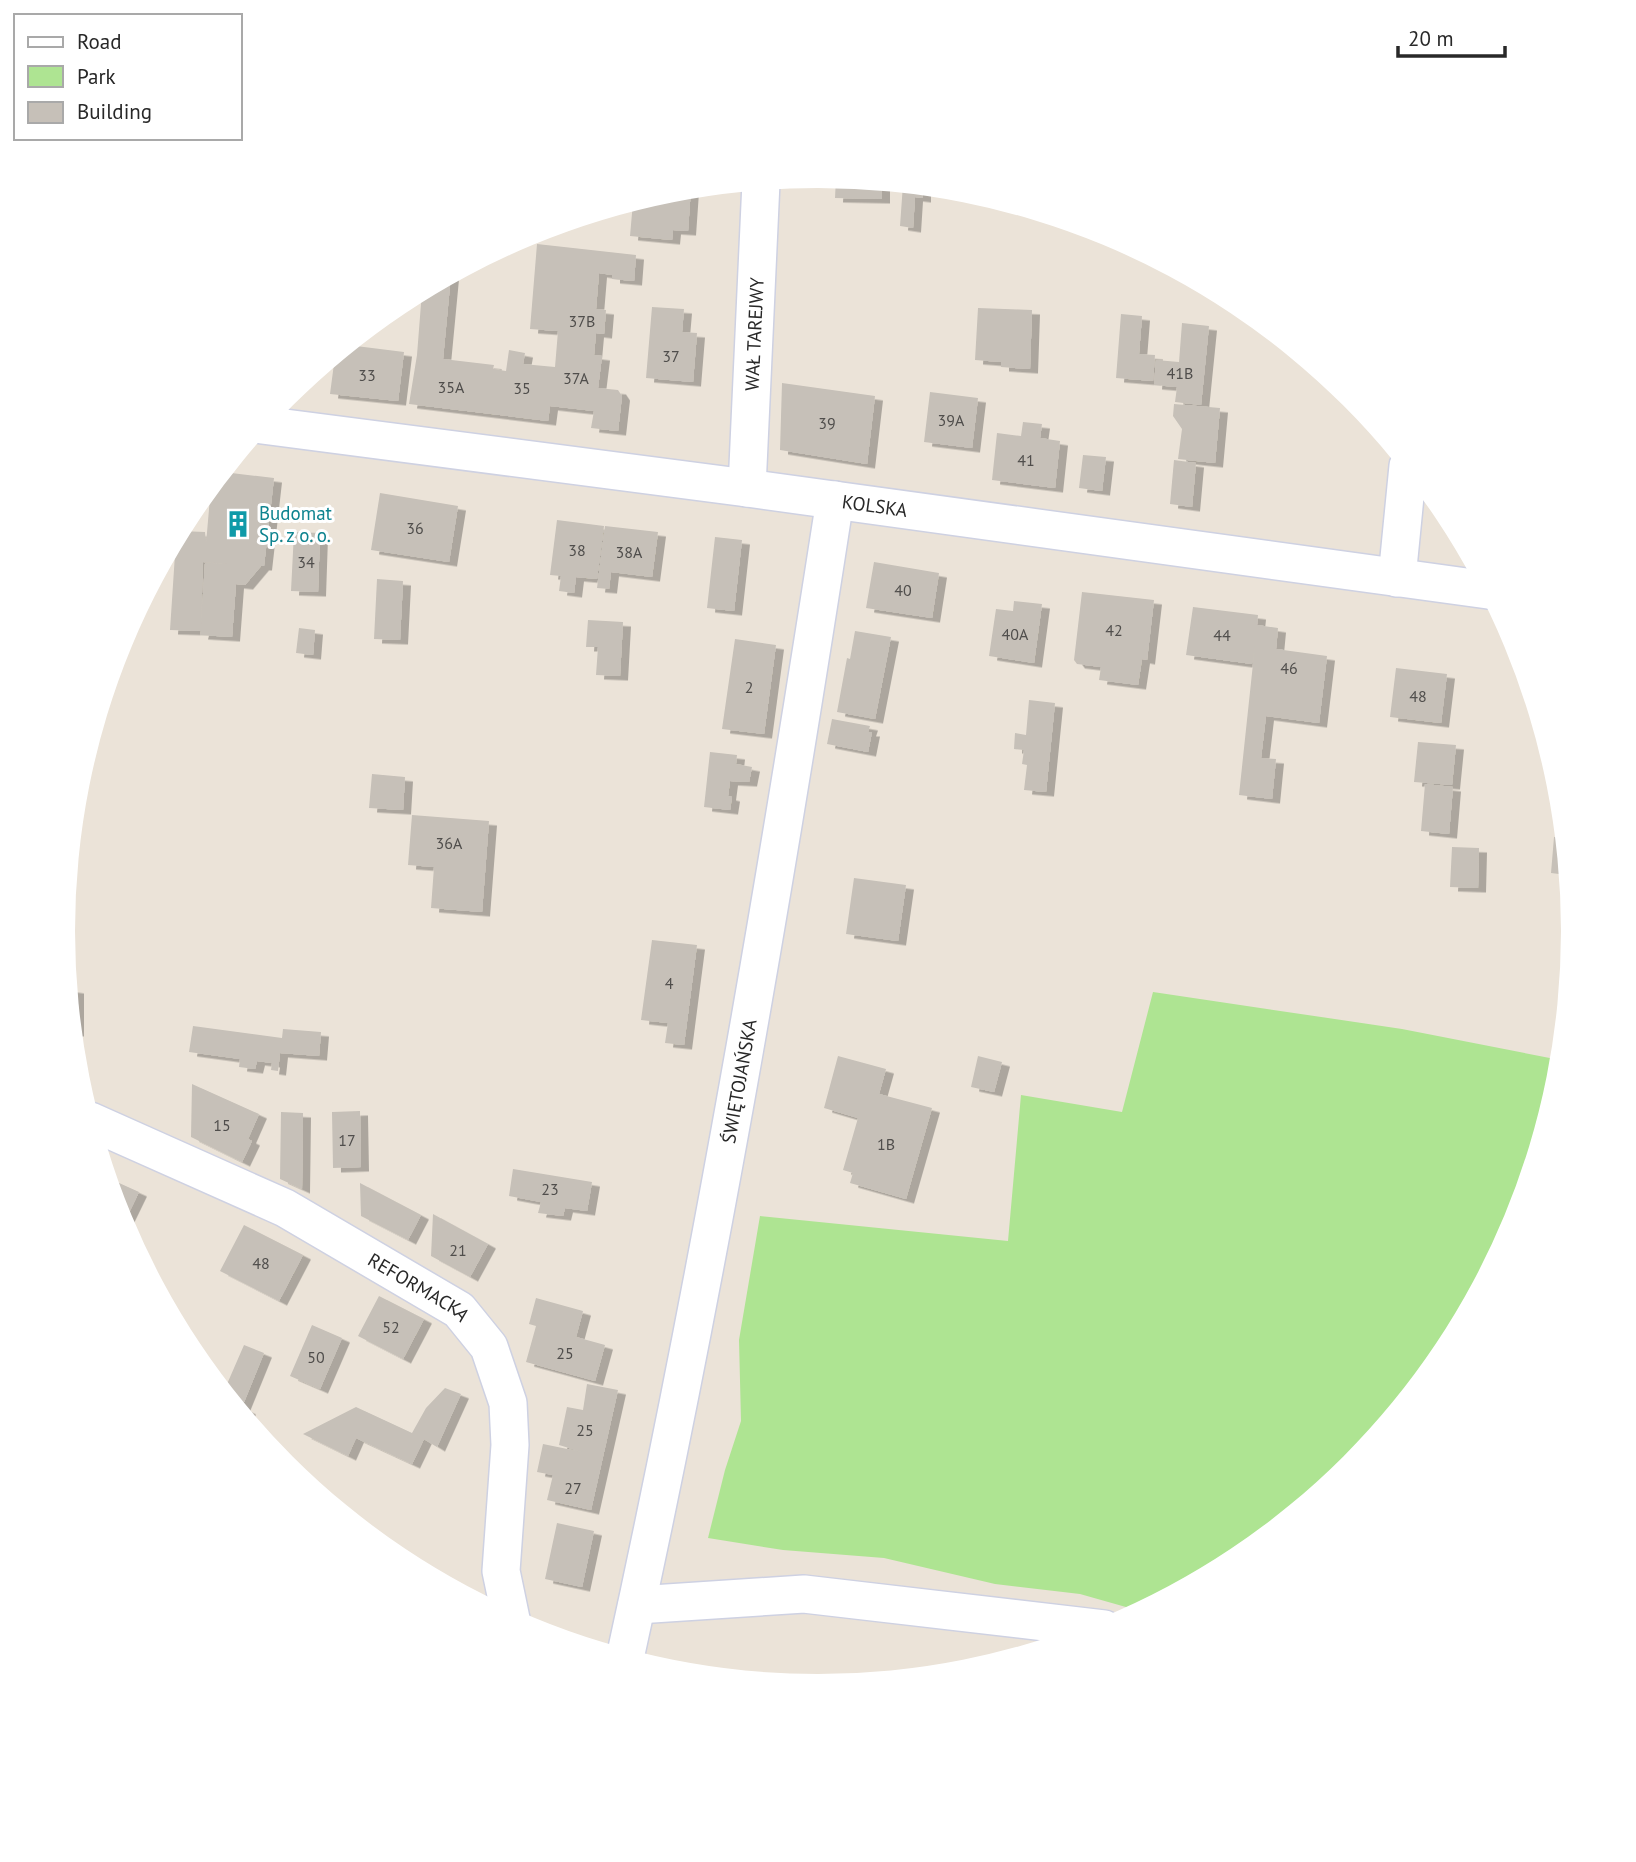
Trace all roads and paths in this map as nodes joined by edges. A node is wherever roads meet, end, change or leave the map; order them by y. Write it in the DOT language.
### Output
graph roads {
  1 [pos="761,191"];
  2 [pos="274,427"];
  3 [pos="1407,479"];
  4 [pos="747,488"];
  5 [pos="835,500"];
  6 [pos="1397,578"];
  7 [pos="1477,588"];
  8 [pos="102,1126"];
  9 [pos="637,1605"];
  10 [pos="508,1606"];
  11 [pos="1078,1626"];
  12 [pos="627,1648"];
  1 -- 4 [label="street, WAŁ TAREJWY"];
  2 -- 4 [label="street, KOLSKA"];
  3 -- 6 [label="street"];
  4 -- 5 [label="street, KOLSKA"];
  5 -- 6 [label="street, KOLSKA"];
  5 -- 9 [label="street, ŚWIĘTOJAŃSKA"];
  6 -- 7 [label="street, KOLSKA"];
  8 -- 10 [label="street, REFORMACKA"];
  9 -- 11 [label="street"];
  9 -- 12 [label="street, ŚWIĘTOJAŃSKA"];
}
